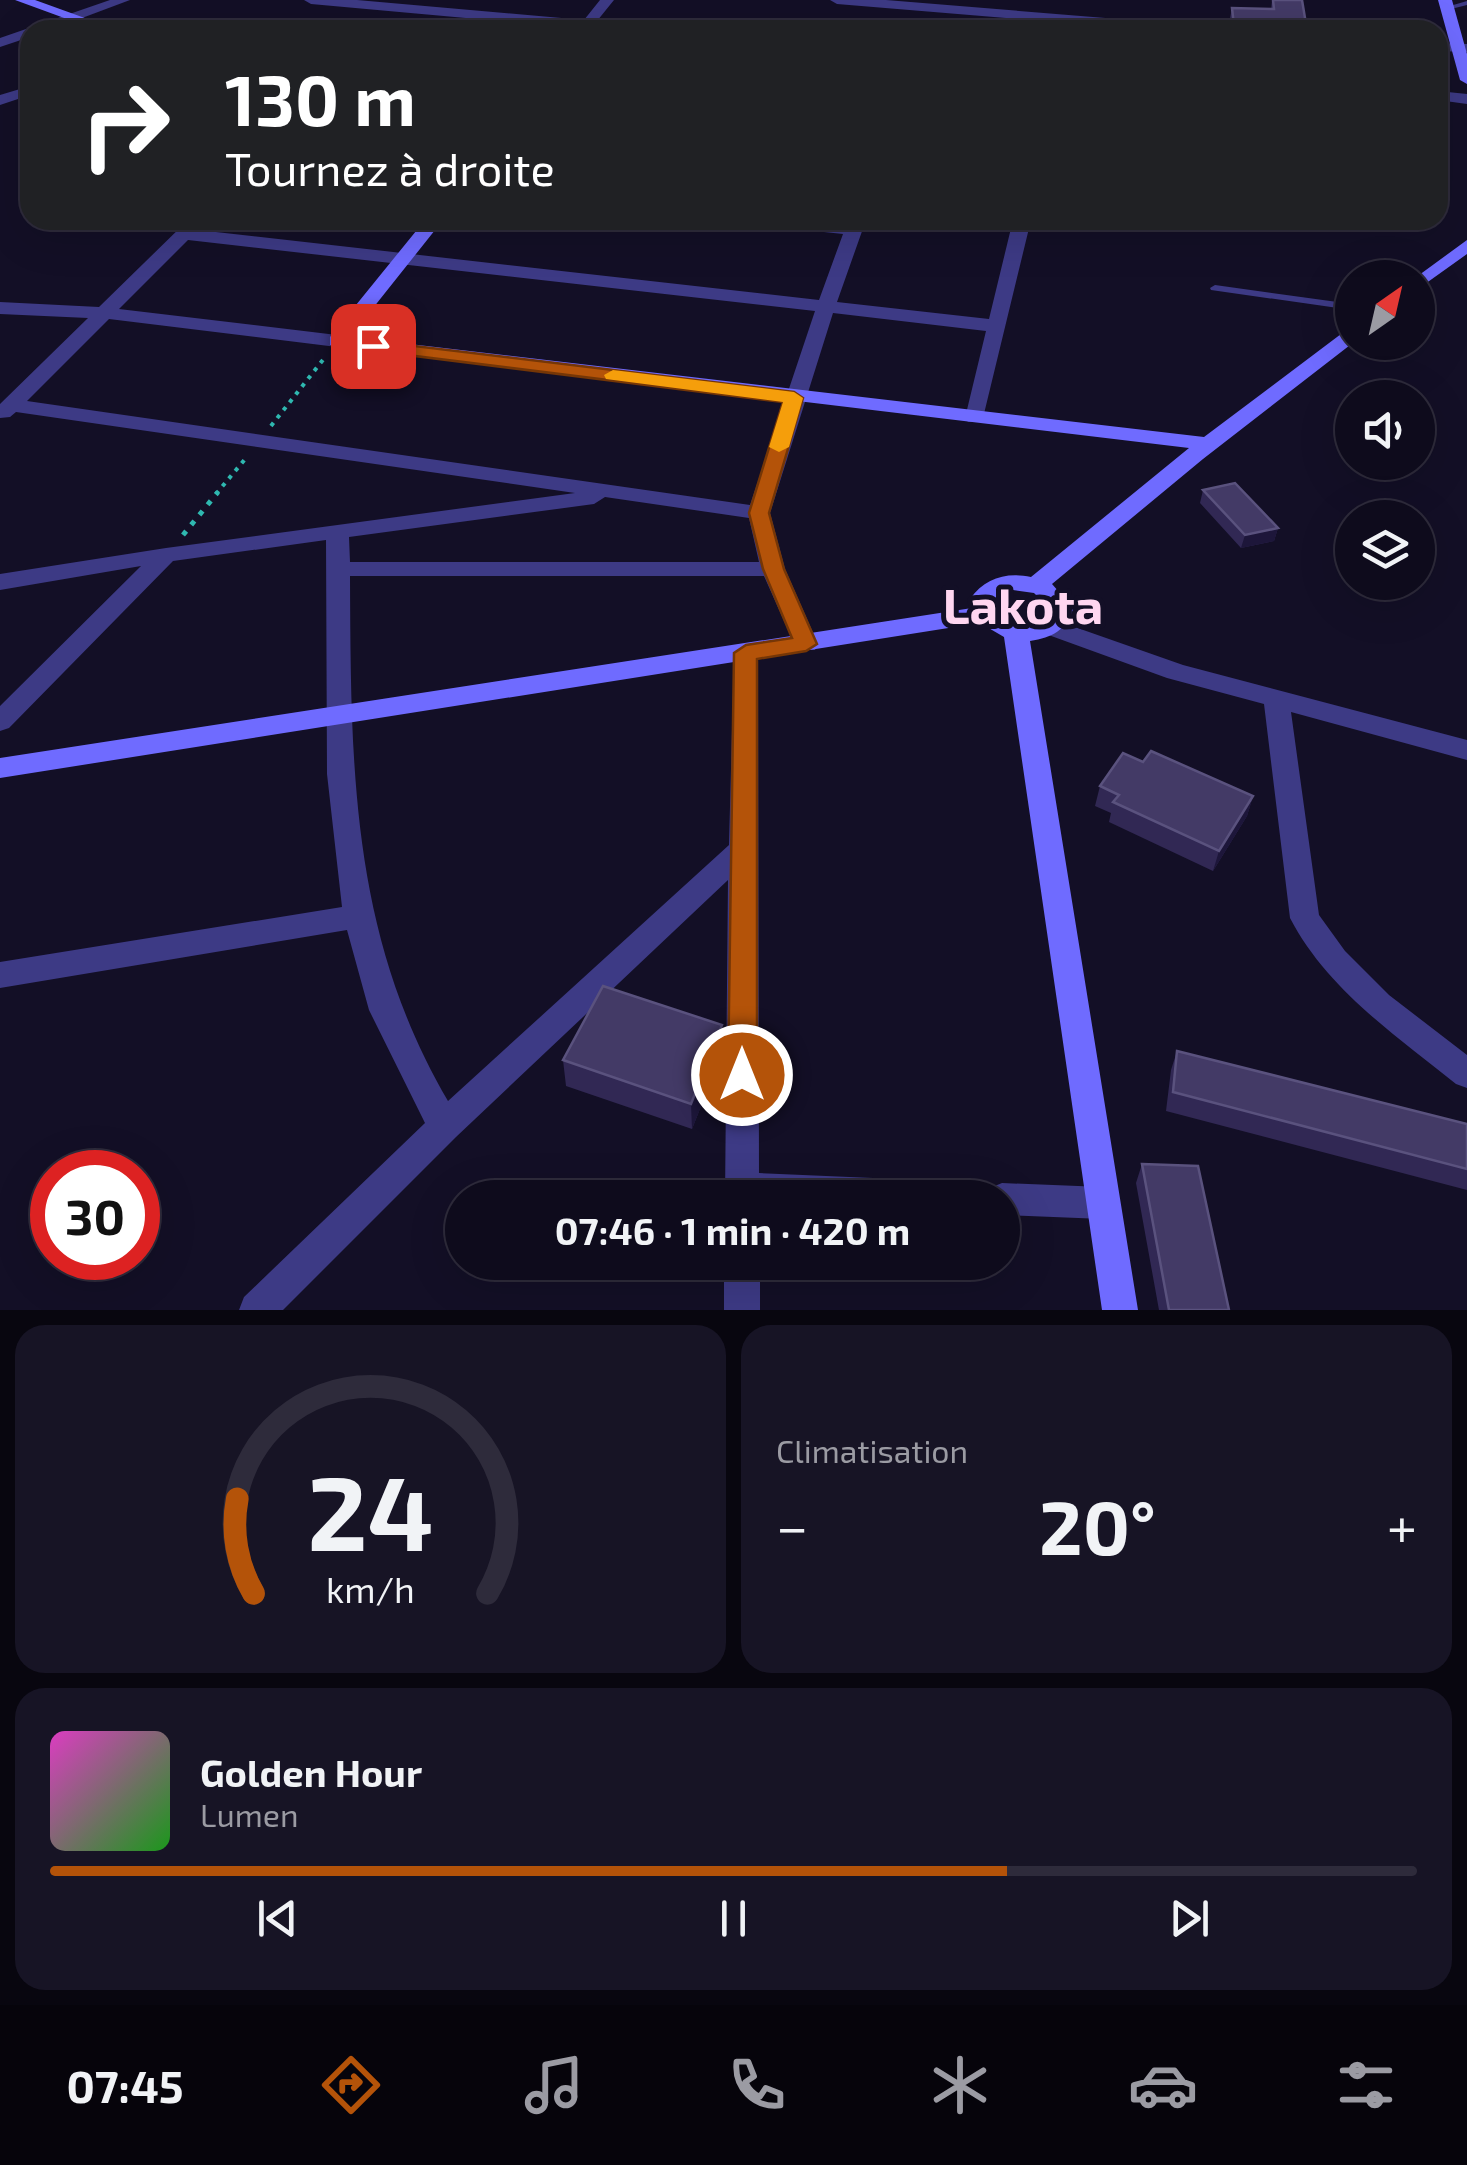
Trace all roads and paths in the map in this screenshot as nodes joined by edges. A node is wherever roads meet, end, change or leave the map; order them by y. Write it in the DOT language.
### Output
graph roads {
  1 [pos="22,0"];
  2 [pos="124,0"];
  3 [pos="311,0"];
  4 [pos="607,0"];
  5 [pos="837,0"];
  6 [pos="1014,0"];
  7 [pos="1467,3"];
  8 [pos="1446,4"];
  9 [pos="421,10"];
  10 [pos="73,17"];
  11 [pos="65,20"];
  12 [pos="82,20"];
  13 [pos="517,20"];
  14 [pos="591,20"];
  15 [pos="1007,20"];
  16 [pos="1047,20"];
  17 [pos="1462,48"];
  18 [pos="1467,80"];
  19 [pos="188,230"];
  20 [pos="425,230"];
  21 [pos="853,230"];
  22 [pos="1020,230"];
  23 [pos="184,234"];
  24 [pos="1467,245"];
  25 [pos="401,258"];
  26 [pos="1435,270"];
  27 [pos="0,287"];
  28 [pos="1215,288"];
  29 [pos="1335,306"];
  30 [pos="0,308"];
  31 [pos="826,308"];
  32 [pos="26,309"];
  33 [pos="105,313"];
  34 [pos="996,326"];
  35 [pos="337,342"];
  36 [pos="1335,347"];
  37 [pos="794,398"];
  38 [pos="6,410"];
  39 [pos="976,418"];
  40 [pos="1210,444"];
  41 [pos="625,493"];
  42 [pos="759,513"];
  43 [pos="338,533"];
  44 [pos="166,555"];
  45 [pos="774,569"];
  46 [pos="338,570"];
  47 [pos="0,582"];
  48 [pos="1036,585"];
  49 [pos="984,614"];
  50 [pos="1052,626"];
  51 [pos="1016,632"];
  52 [pos="806,644"];
  53 [pos="746,653"];
  54 [pos="1276,699"];
  55 [pos="336,718"];
  56 [pos="0,722"];
  57 [pos="1467,750"];
  58 [pos="0,768"];
  59 [pos="743,849"];
  60 [pos="361,916"];
  61 [pos="0,975"];
  62 [pos="1467,1074"];
  63 [pos="444,1126"];
  64 [pos="742,1180"];
  65 [pos="1020,1200"];
  66 [pos="1103,1203"];
  67 [pos="742,1280"];
  68 [pos="257,1310"];
  69 [pos="742,1310"];
  70 [pos="1120,1310"];
  1 -- 10 [label="main road"];
  2 -- 10 [label="street"];
  3 -- 9 [label="street"];
  4 -- 14 [label="street"];
  5 -- 15 [label="street"];
  6 -- 16 [label="street"];
  7 -- 8 [label="lane"];
  8 -- 17 [label="main road"];
  9 -- 13 [label="street"];
  10 -- 11 [label="street"];
  10 -- 12 [label="main road"];
  17 -- 18 [label="main road"];
  19 -- 23 [label="street"];
  20 -- 25 [label="main road"];
  21 -- 31 [label="street"];
  22 -- 34 [label="street"];
  23 -- 25 [label="street"];
  23 -- 33 [label="street"];
  24 -- 26 [label="main road"];
  25 -- 31 [label="street"];
  25 -- 35 [label="main road"];
  27 -- 32 [label="street"];
  28 -- 29 [label="lane"];
  30 -- 32 [label="street"];
  31 -- 34 [label="street"];
  31 -- 37 [label="street"];
  32 -- 33 [label="street"];
  33 -- 35 [label="street"];
  33 -- 38 [label="street"];
  34 -- 39 [label="street"];
  35 -- 37 [label="main road"];
  36 -- 40 [label="main road"];
  37 -- 39 [label="main road"];
  37 -- 42 [label="street"];
  38 -- 41 [label="street"];
  39 -- 40 [label="main road"];
  40 -- 48 [label="main road"];
  41 -- 42 [label="street"];
  41 -- 43 [label="street"];
  42 -- 45 [label="street"];
  43 -- 44 [label="street"];
  43 -- 46 [label="street"];
  44 -- 47 [label="street"];
  44 -- 56 [label="street"];
  45 -- 46 [label="street"];
  45 -- 52 [label="street"];
  46 -- 55 [label="street"];
  48 -- 49 [label="main road"];
  48 -- 50 [label="main road"];
  49 -- 51 [label="main road"];
  49 -- 52 [label="main road"];
  50 -- 51 [label="main road"];
  50 -- 54 [label="street"];
  51 -- 66 [label="main road"];
  52 -- 53 [label="main road"];
  53 -- 55 [label="main road"];
  53 -- 59 [label="street"];
  54 -- 57 [label="street"];
  54 -- 62 [label="street"];
  55 -- 58 [label="main road"];
  55 -- 60 [label="street"];
  59 -- 63 [label="street"];
  59 -- 64 [label="street"];
  60 -- 61 [label="street"];
  60 -- 63 [label="street"];
  63 -- 68 [label="street"];
  65 -- 66 [label="street"];
  66 -- 70 [label="main road"];
  67 -- 69 [label="street"];
}
